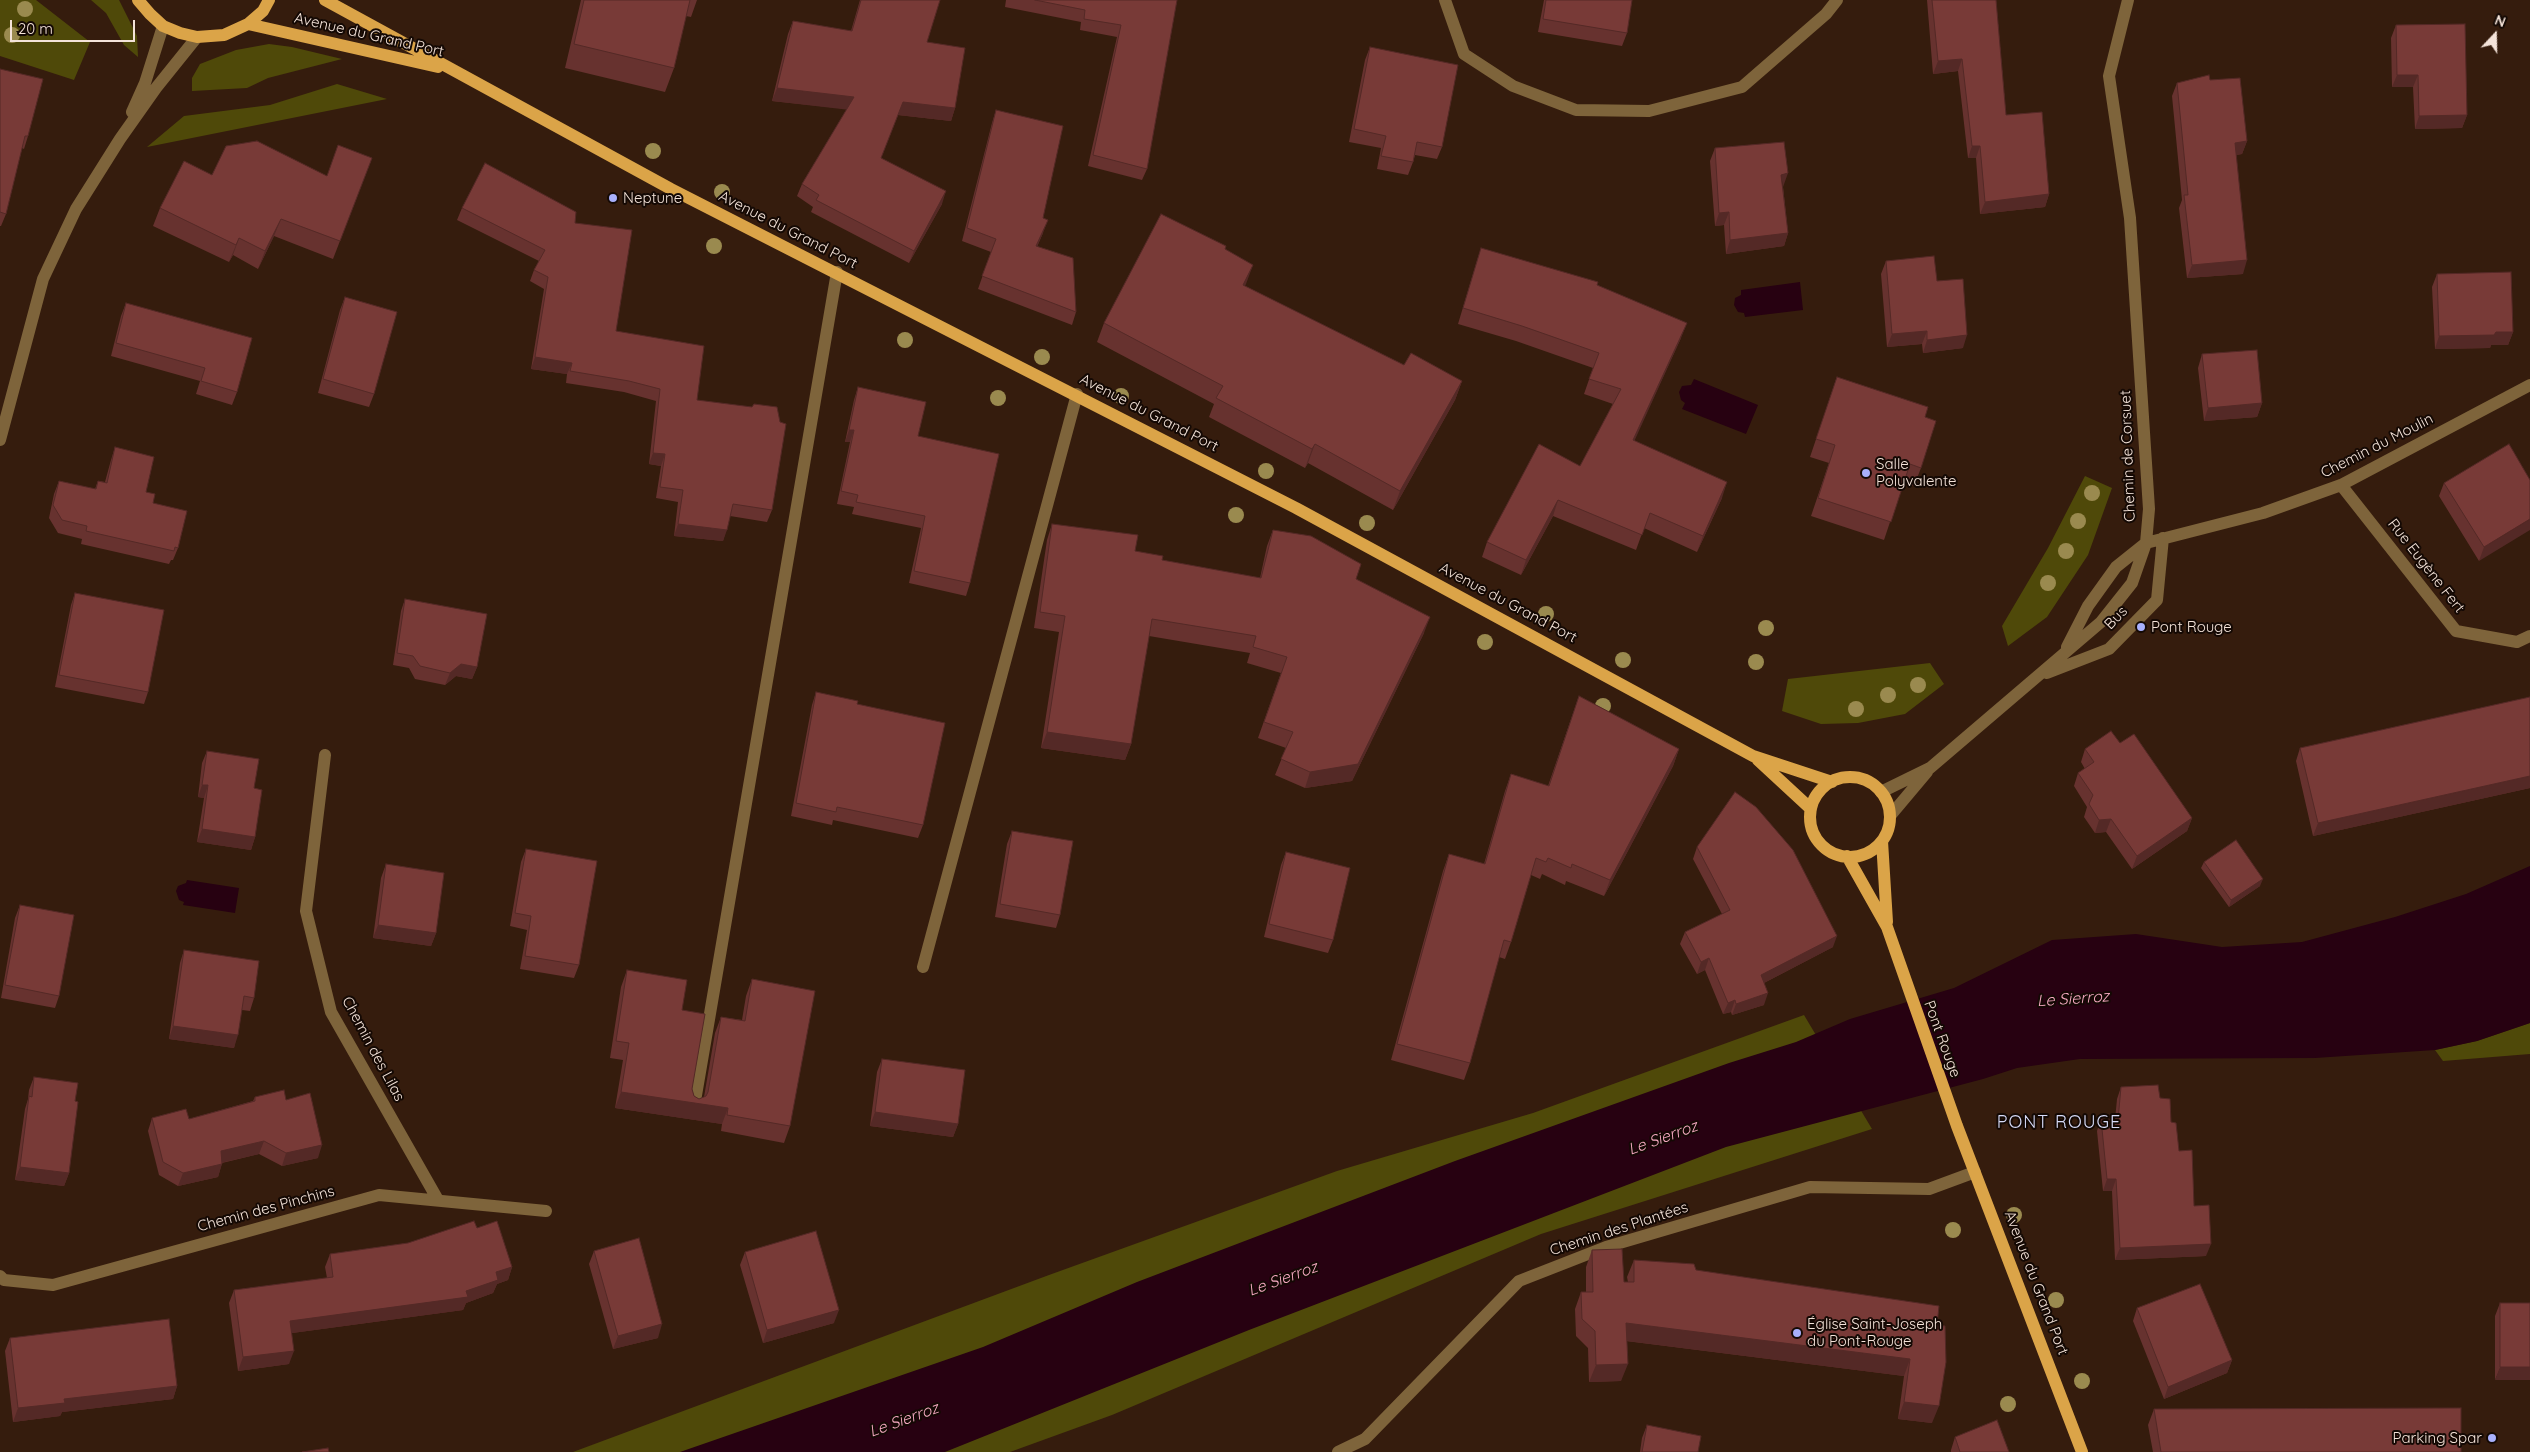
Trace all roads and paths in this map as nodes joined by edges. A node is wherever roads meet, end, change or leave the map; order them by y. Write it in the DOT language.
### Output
graph roads {
  1 [pos="138,0"];
  2 [pos="269,0"];
  3 [pos="324,0"];
  4 [pos="1445,0"];
  5 [pos="1838,0"];
  6 [pos="2128,0"];
  7 [pos="248,24"];
  8 [pos="163,26"];
  9 [pos="198,37"];
  10 [pos="453,70"];
  11 [pos="120,139"];
  12 [pos="838,272"];
  13 [pos="2530,385"];
  14 [pos="1077,394"];
  15 [pos="0,440"];
  16 [pos="2341,485"];
  17 [pos="2163,538"];
  18 [pos="2146,543"];
  19 [pos="2530,636"];
  20 [pos="2063,655"];
  21 [pos="2038,676"];
  22 [pos="326,754"];
  23 [pos="1754,756"];
  24 [pos="1930,768"];
  25 [pos="1832,782"];
  26 [pos="1881,792"];
  27 [pos="1811,809"];
  28 [pos="1890,816"];
  29 [pos="1882,841"];
  30 [pos="1847,856"];
  31 [pos="1887,927"];
  32 [pos="923,967"];
  33 [pos="694,1107"];
  34 [pos="1957,1126"];
  35 [pos="1975,1172"];
  36 [pos="438,1200"];
  37 [pos="546,1211"];
  38 [pos="0,1276"];
  39 [pos="1338,1452"];
  40 [pos="2082,1452"];
  1 -- 8 [label="main road"];
  2 -- 7 [label="main road"];
  3 -- 10 [label="main road, Avenue du Grand Port"];
  4 -- 5 [label="street"];
  6 -- 18 [label="street, Chemin de Corsuet"];
  7 -- 9 [label="main road"];
  7 -- 10 [label="main road, Avenue du Grand Port"];
  8 -- 9 [label="main road"];
  8 -- 11 [label="street"];
  9 -- 11 [label="street"];
  10 -- 12 [label="main road, Avenue du Grand Port"];
  11 -- 15 [label="street"];
  12 -- 14 [label="main road, Avenue du Grand Port"];
  12 -- 33 [label="street"];
  13 -- 16 [label="street, Chemin du Moulin"];
  14 -- 23 [label="main road, Avenue du Grand Port"];
  14 -- 32 [label="street"];
  16 -- 17 [label="street, Chemin du Moulin"];
  16 -- 19 [label="street, Rue Eugène Fert"];
  17 -- 18 [label="street, Chemin du Moulin"];
  17 -- 21 [label="street, Bus"];
  18 -- 20 [label="street, Bus"];
  18 -- 20 [label="street, Chemin de Corsuet"];
  20 -- 21 [label="street, Chemin de Corsuet"];
  21 -- 24 [label="street, Chemin de Corsuet"];
  22 -- 36 [label="street, Chemin des Lilas"];
  23 -- 25 [label="main road, Avenue du Grand Port"];
  23 -- 27 [label="main road"];
  24 -- 26 [label="street, Chemin de Corsuet"];
  24 -- 28 [label="street"];
  25 -- 26 [label="main road"];
  25 -- 27 [label="main road"];
  26 -- 28 [label="main road"];
  27 -- 30 [label="main road"];
  28 -- 29 [label="main road"];
  29 -- 30 [label="main road"];
  29 -- 31 [label="main road"];
  30 -- 31 [label="main road"];
  31 -- 34 [label="main road, Pont Rouge"];
  34 -- 35 [label="main road, Avenue du Grand Port"];
  35 -- 39 [label="street, Chemin des Plantées"];
  35 -- 40 [label="main road, Avenue du Grand Port"];
  36 -- 37 [label="street, Chemin des Pinchins"];
  36 -- 38 [label="street, Chemin des Pinchins"];
}
